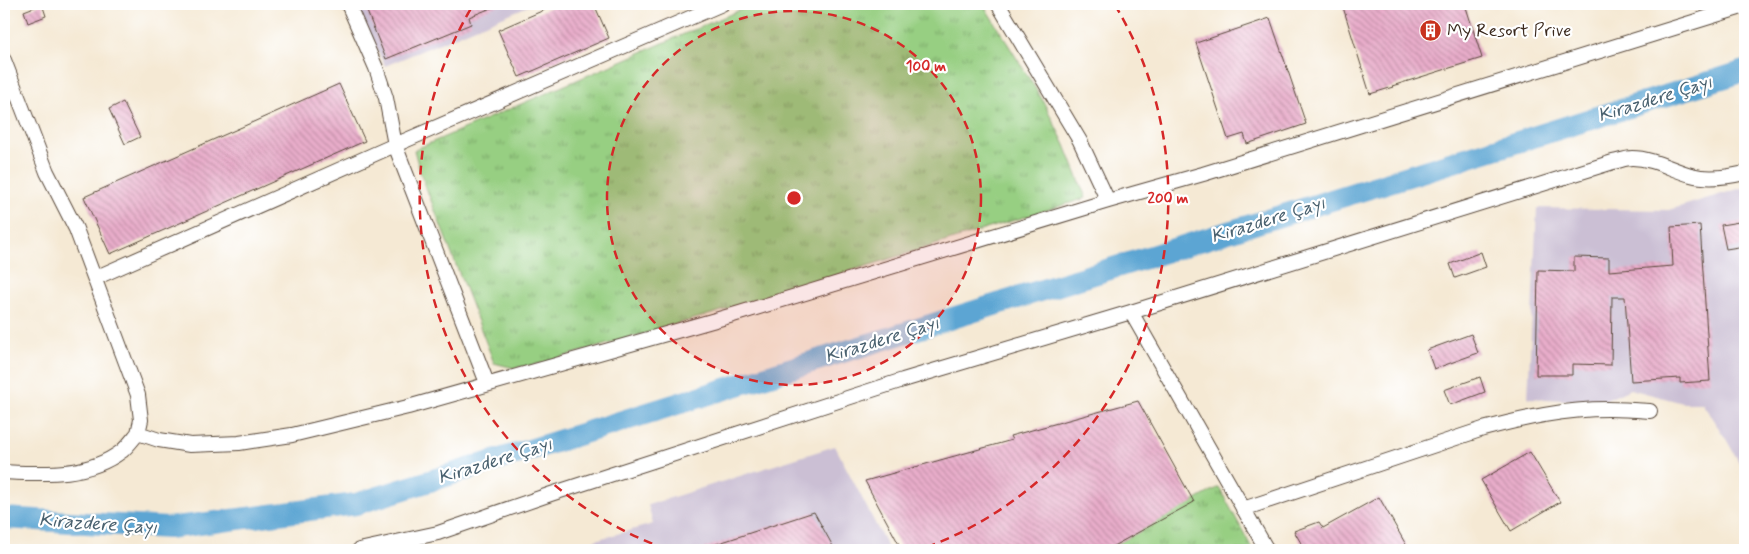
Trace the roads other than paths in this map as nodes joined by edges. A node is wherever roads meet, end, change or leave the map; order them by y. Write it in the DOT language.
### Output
graph roads {
  1 [pos="348,4"];
  2 [pos="722,4"];
  3 [pos="998,4"];
  4 [pos="1745,6"];
  5 [pos="4,60"];
  6 [pos="395,145"];
  7 [pos="1745,172"];
  8 [pos="1108,200"];
  9 [pos="95,278"];
  10 [pos="1131,312"];
  11 [pos="487,383"];
  12 [pos="1650,411"];
  13 [pos="138,433"];
  14 [pos="4,472"];
  15 [pos="1243,509"];
  16 [pos="359,550"];
  17 [pos="1267,550"];
  1 -- 6 [label="street"];
  2 -- 6 [label="street"];
  3 -- 8 [label="street"];
  4 -- 8 [label="street"];
  5 -- 9 [label="street"];
  6 -- 9 [label="street"];
  6 -- 11 [label="street"];
  7 -- 10 [label="street"];
  8 -- 11 [label="street"];
  9 -- 13 [label="street"];
  10 -- 15 [label="street"];
  10 -- 16 [label="street"];
  11 -- 13 [label="street"];
  12 -- 15 [label="street"];
  13 -- 14 [label="street"];
  15 -- 17 [label="street"];
}
